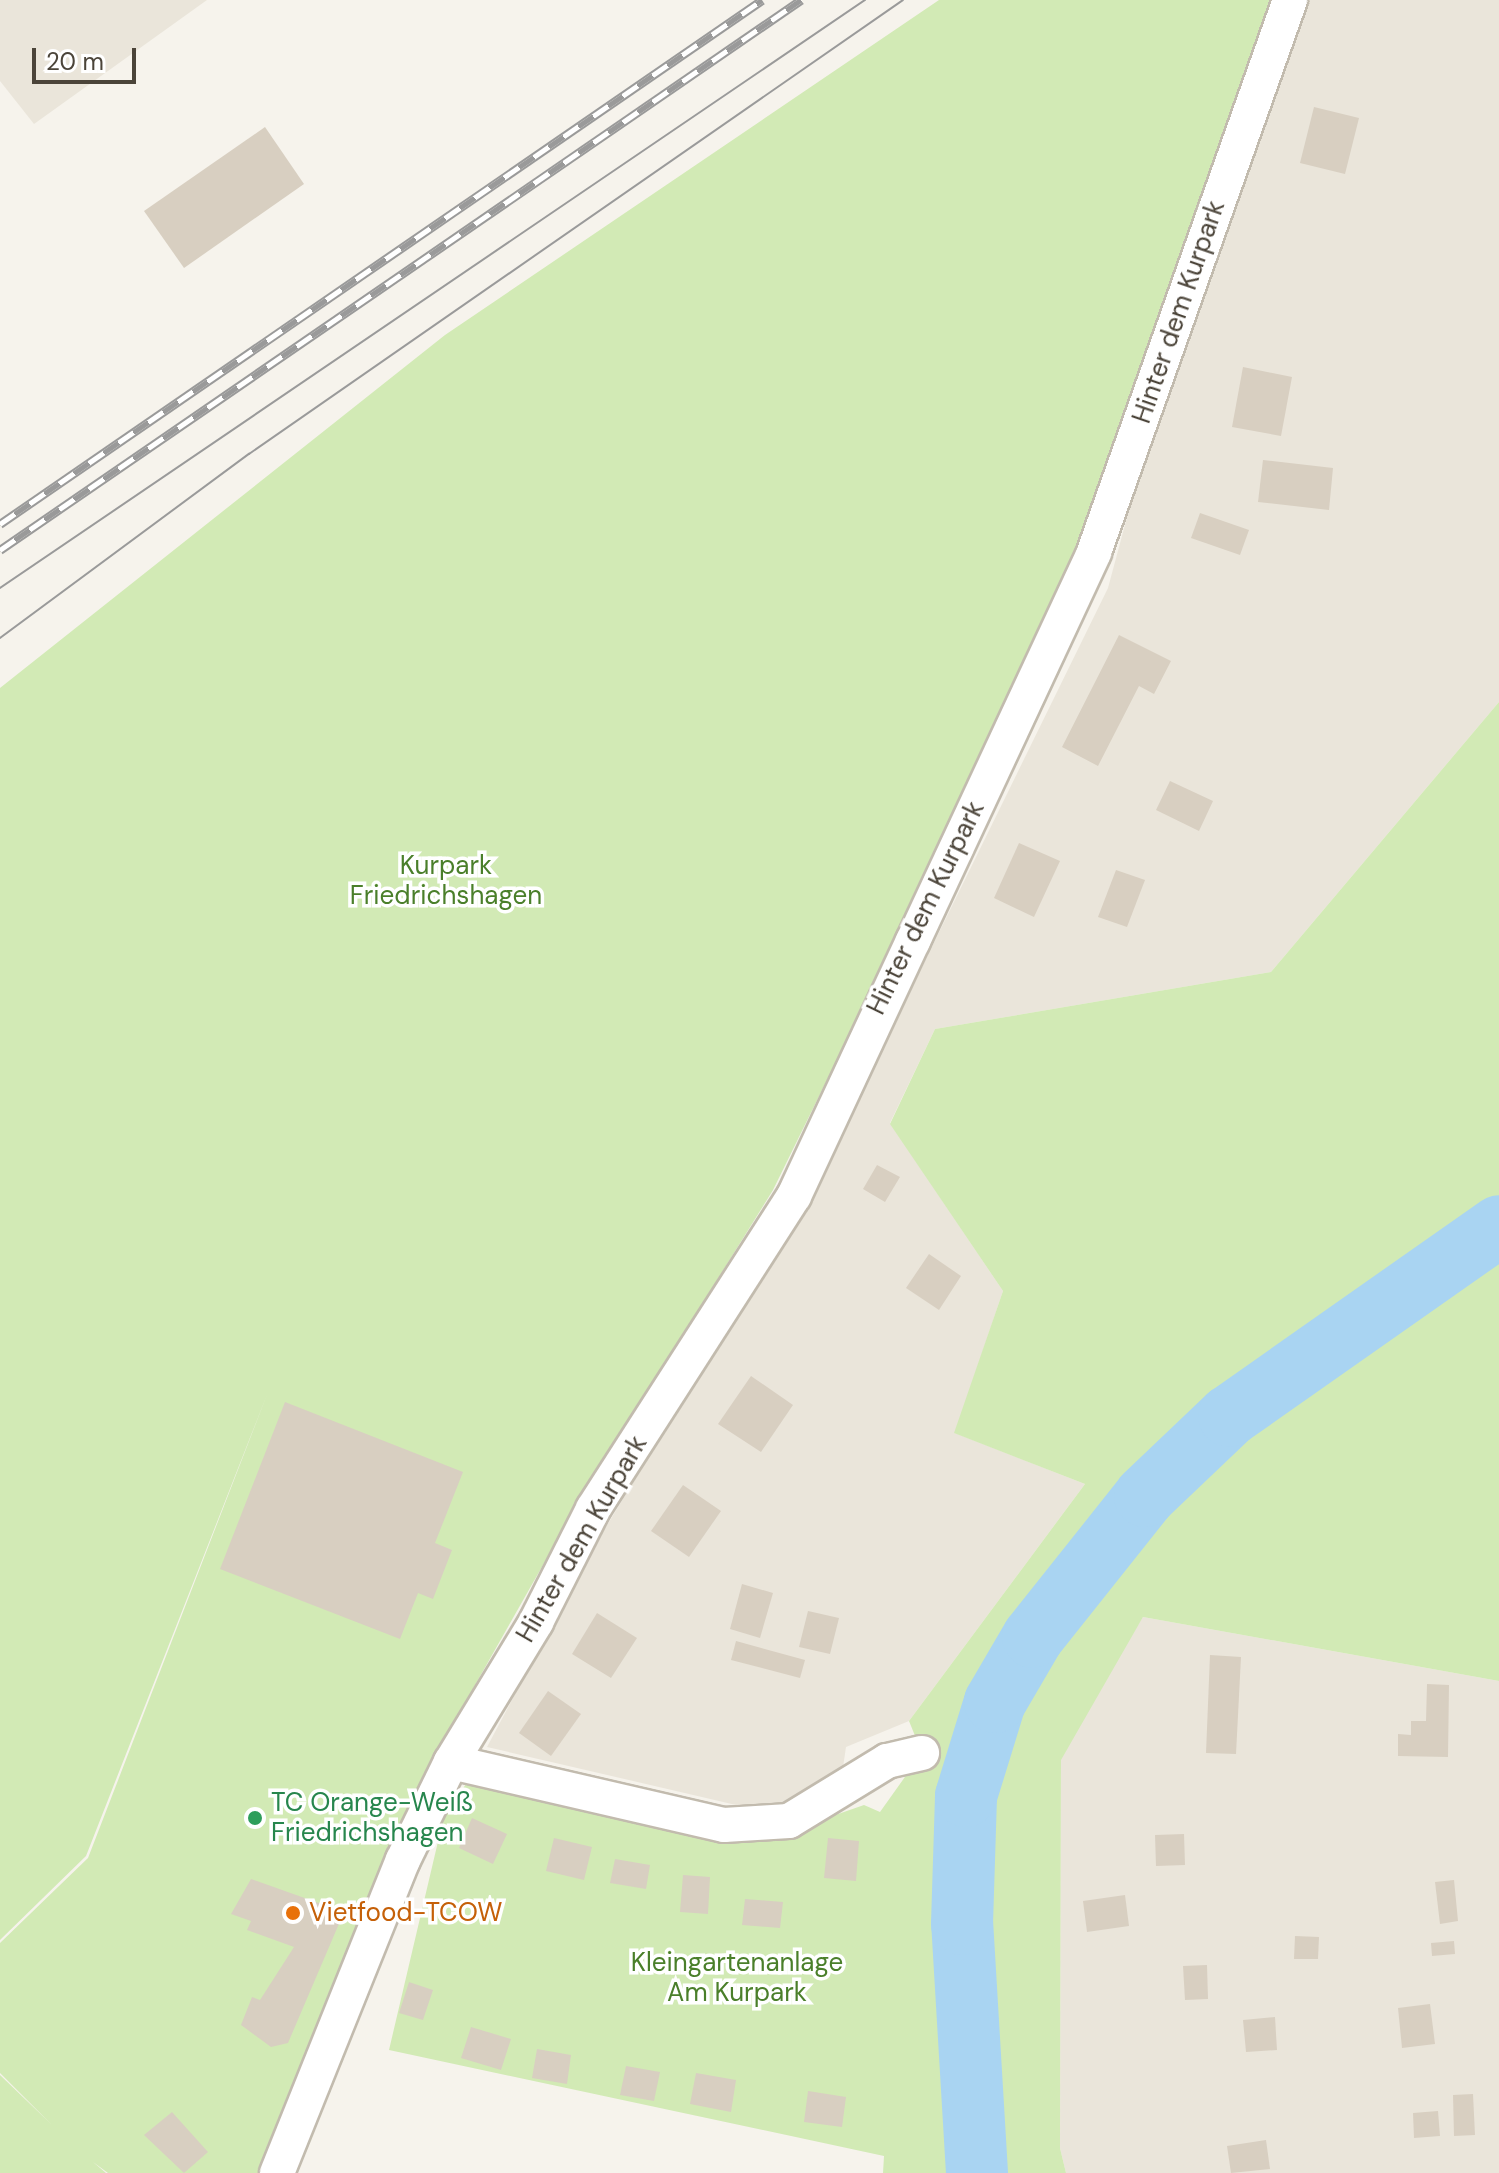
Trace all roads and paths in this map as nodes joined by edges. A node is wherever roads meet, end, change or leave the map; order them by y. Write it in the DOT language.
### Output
graph roads {
  1 [pos="1290,0"];
  2 [pos="922,1753"];
  3 [pos="451,1762"];
  4 [pos="277,2173"];
  1 -- 3 [label="street, Hinter dem Kurpark"];
  2 -- 3 [label="street"];
  3 -- 4 [label="street, Hinter dem Kurpark"];
}
